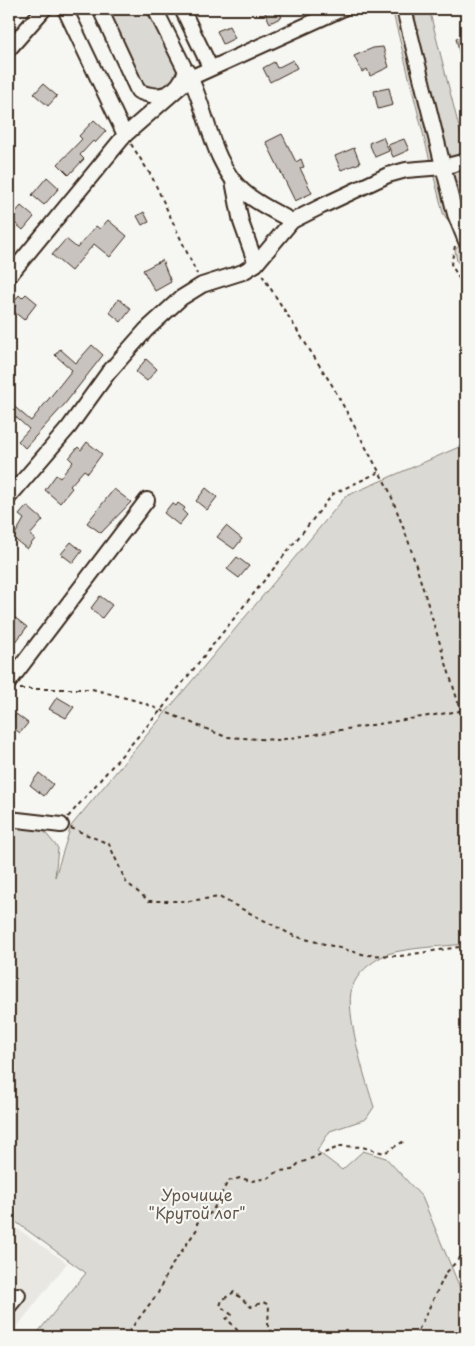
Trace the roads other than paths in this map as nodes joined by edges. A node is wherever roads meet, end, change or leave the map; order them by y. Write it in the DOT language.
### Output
graph roads {
  1 [pos="44,9"];
  2 [pos="64,9"];
  3 [pos="100,9"];
  4 [pos="155,9"];
  5 [pos="182,9"];
  6 [pos="342,9"];
  7 [pos="404,9"];
  8 [pos="9,49"];
  9 [pos="210,67"];
  10 [pos="188,74"];
  11 [pos="125,134"];
  12 [pos="466,161"];
  13 [pos="443,167"];
  14 [pos="232,180"];
  15 [pos="292,221"];
  16 [pos="464,237"];
  17 [pos="256,264"];
  18 [pos="9,276"];
  19 [pos="9,497"];
  20 [pos="148,500"];
  21 [pos="11,684"];
  22 [pos="9,819"];
  23 [pos="61,825"];
  24 [pos="18,1295"];
  25 [pos="9,1306"];
  1 -- 8 [label="street"];
  2 -- 11 [label="street"];
  3 -- 10 [label="street"];
  4 -- 10 [label="street"];
  5 -- 9 [label="street"];
  6 -- 9 [label="street"];
  7 -- 13 [label="street"];
  9 -- 10 [label="street"];
  10 -- 11 [label="street"];
  10 -- 14 [label="street"];
  11 -- 18 [label="street"];
  12 -- 13 [label="street"];
  13 -- 15 [label="street"];
  13 -- 16 [label="street"];
  14 -- 15 [label="street"];
  14 -- 17 [label="street"];
  15 -- 17 [label="street"];
  17 -- 19 [label="street"];
  20 -- 21 [label="street"];
  22 -- 23 [label="street"];
  24 -- 25 [label="street"];
}
